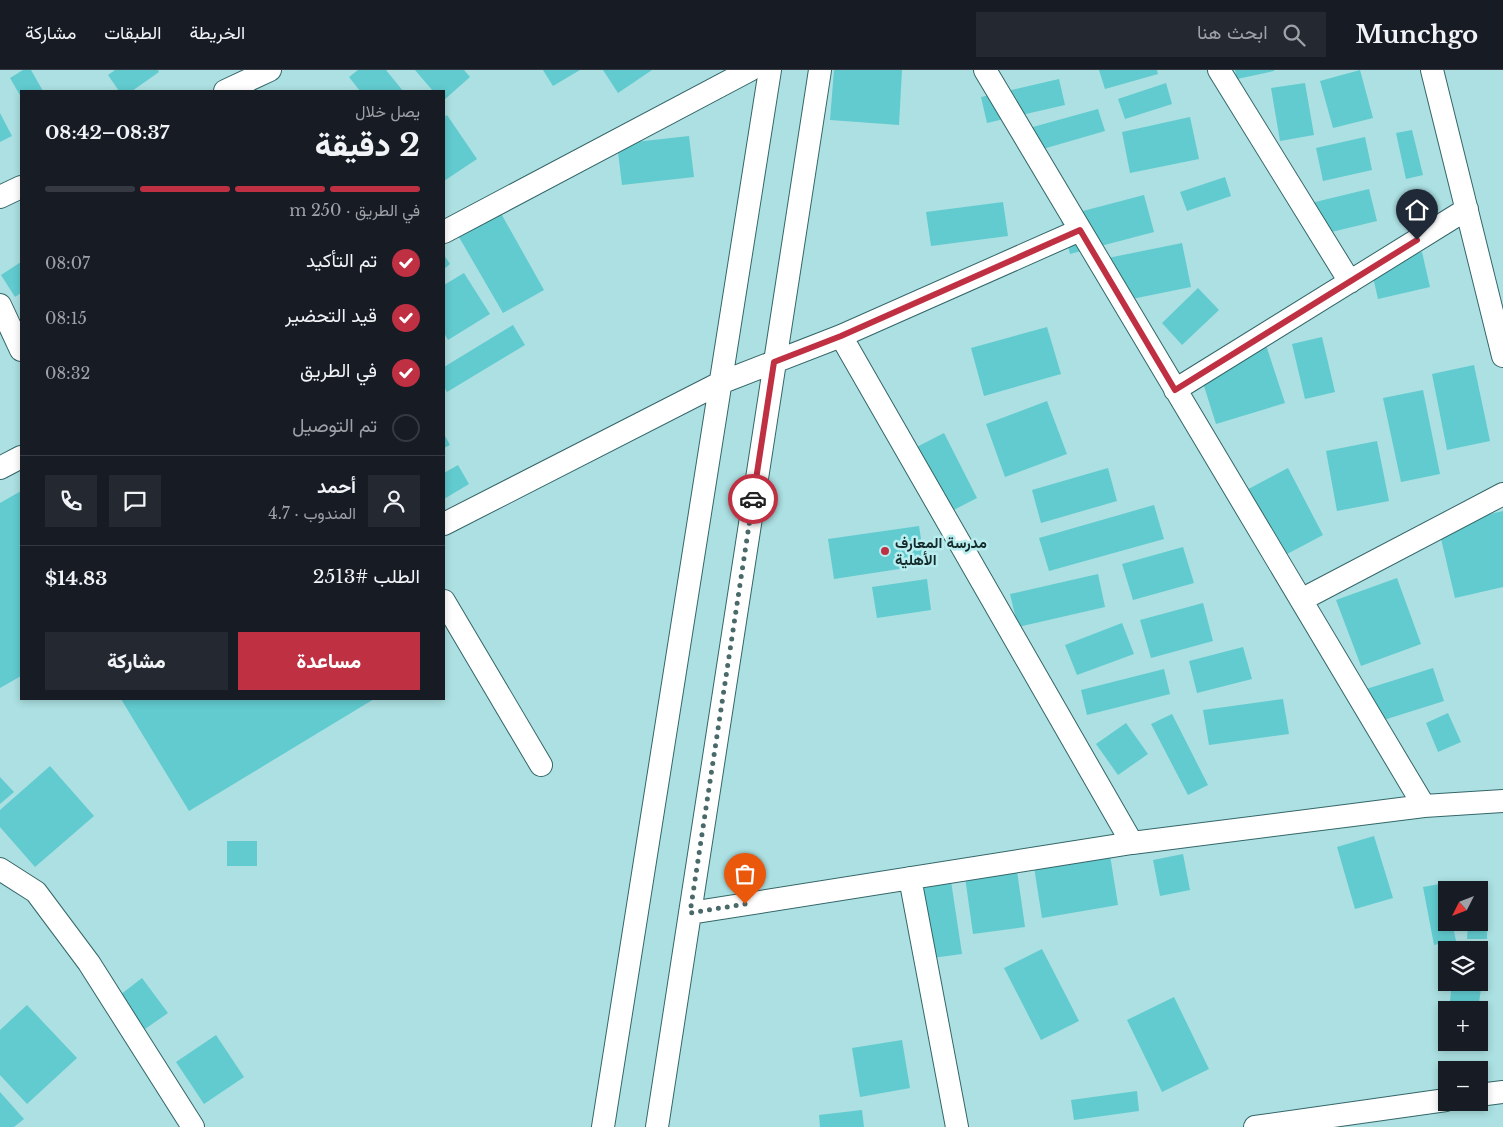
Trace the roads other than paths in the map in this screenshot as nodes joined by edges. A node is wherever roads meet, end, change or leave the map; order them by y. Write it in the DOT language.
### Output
graph roads {
  1 [pos="270,70"];
  2 [pos="750,70"];
  3 [pos="770,70"];
  4 [pos="820,70"];
  5 [pos="984,70"];
  6 [pos="1219,70"];
  7 [pos="1432,70"];
  8 [pos="718,77"];
  9 [pos="227,90"];
  10 [pos="20,187"];
  11 [pos="0,197"];
  12 [pos="1467,209"];
  13 [pos="1080,230"];
  14 [pos="445,231"];
  15 [pos="1350,282"];
  16 [pos="0,305"];
  17 [pos="841,336"];
  18 [pos="20,348"];
  19 [pos="1503,356"];
  20 [pos="774,362"];
  21 [pos="720,382"];
  22 [pos="1175,390"];
  23 [pos="20,458"];
  24 [pos="0,468"];
  25 [pos="1503,494"];
  26 [pos="445,523"];
  27 [pos="1301,600"];
  28 [pos="445,602"];
  29 [pos="541,765"];
  30 [pos="1503,801"];
  31 [pos="1424,806"];
  32 [pos="1132,843"];
  33 [pos="0,868"];
  34 [pos="910,878"];
  35 [pos="690,913"];
  36 [pos="1503,1092"];
  37 [pos="1488,1094"];
  38 [pos="1438,1101"];
  39 [pos="193,1127"];
  40 [pos="603,1127"];
  41 [pos="657,1127"];
  42 [pos="957,1127"];
  43 [pos="1255,1127"];
  1 -- 9 [label="street"];
  2 -- 8 [label="street"];
  3 -- 21 [label="street"];
  4 -- 20 [label="street"];
  5 -- 13 [label="street"];
  6 -- 15 [label="street"];
  7 -- 12 [label="street"];
  8 -- 14 [label="street"];
  10 -- 11 [label="street"];
  12 -- 15 [label="street"];
  12 -- 19 [label="street"];
  13 -- 17 [label="street"];
  13 -- 22 [label="street"];
  15 -- 22 [label="street"];
  16 -- 18 [label="street"];
  17 -- 20 [label="street"];
  17 -- 32 [label="street"];
  20 -- 21 [label="street"];
  20 -- 35 [label="street"];
  21 -- 26 [label="street"];
  21 -- 40 [label="street"];
  22 -- 27 [label="street"];
  23 -- 24 [label="street"];
  25 -- 27 [label="street"];
  27 -- 31 [label="street"];
  28 -- 29 [label="street"];
  30 -- 31 [label="street"];
  31 -- 32 [label="street"];
  32 -- 34 [label="street"];
  33 -- 39 [label="street"];
  34 -- 35 [label="street"];
  34 -- 42 [label="street"];
  35 -- 41 [label="street"];
  36 -- 37 [label="street"];
  38 -- 43 [label="street"];
}
